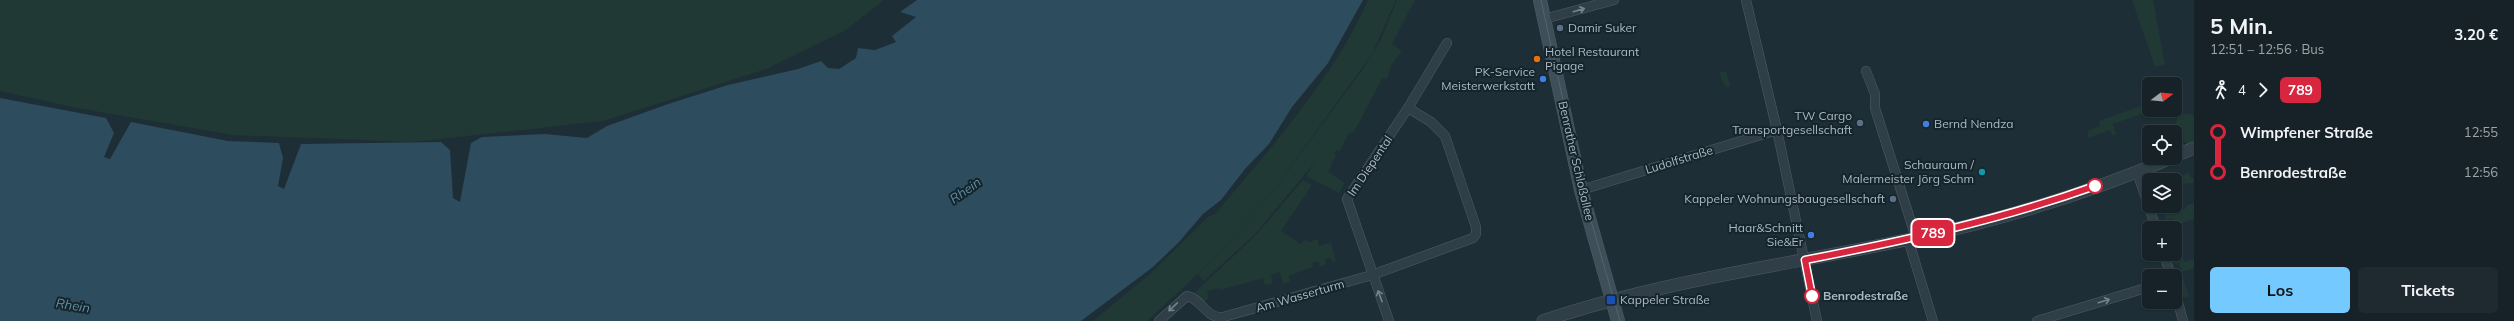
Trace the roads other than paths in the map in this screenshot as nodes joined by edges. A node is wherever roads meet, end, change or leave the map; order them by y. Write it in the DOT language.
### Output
graph roads {
  1 [pos="1540,0"];
  2 [pos="1614,0"];
  3 [pos="1746,0"];
  4 [pos="1544,19"];
  5 [pos="1447,43"];
  6 [pos="1866,71"];
  7 [pos="1408,108"];
  8 [pos="1777,130"];
  9 [pos="2194,148"];
  10 [pos="2182,153"];
  11 [pos="2154,165"];
  12 [pos="2137,172"];
  13 [pos="1581,190"];
  14 [pos="2154,221"];
  15 [pos="1912,238"];
  16 [pos="1805,260"];
  17 [pos="1372,275"];
  18 [pos="2142,289"];
  19 [pos="1612,300"];
  20 [pos="2180,309"];
  21 [pos="1159,321"];
  22 [pos="1389,321"];
  23 [pos="1543,321"];
  24 [pos="1618,321"];
  25 [pos="1817,321"];
  26 [pos="1933,321"];
  27 [pos="2037,321"];
  28 [pos="2183,321"];
  1 -- 4 [label="main road, Benrather Schloßallee"];
  4 -- 2 [label="street, one-way"];
  3 -- 8 [label="street"];
  4 -- 13 [label="main road, Benrather Schloßallee"];
  5 -- 7 [label="street, Im Diepental"];
  6 -- 15 [label="street"];
  7 -- 17 [label="street, Im Diepental"];
  7 -- 17 [label="street"];
  8 -- 13 [label="street, Ludolfstraße"];
  8 -- 16 [label="street"];
  9 -- 10 [label="street"];
  11 -- 12 [label="street"];
  12 -- 14 [label="street"];
  12 -- 15 [label="street"];
  13 -- 19 [label="main road, Benrather Schloßallee"];
  15 -- 16 [label="street"];
  15 -- 26 [label="street"];
  16 -- 19 [label="street"];
  16 -- 25 [label="street"];
  17 -- 21 [label="street, Am Wasserturm, one-way"];
  22 -- 17 [label="street, Im Diepental, one-way"];
  27 -- 18 [label="street, one-way"];
  19 -- 23 [label="street"];
  19 -- 24 [label="main road, Benrather Schloßallee"];
  20 -- 28 [label="street"];
}
